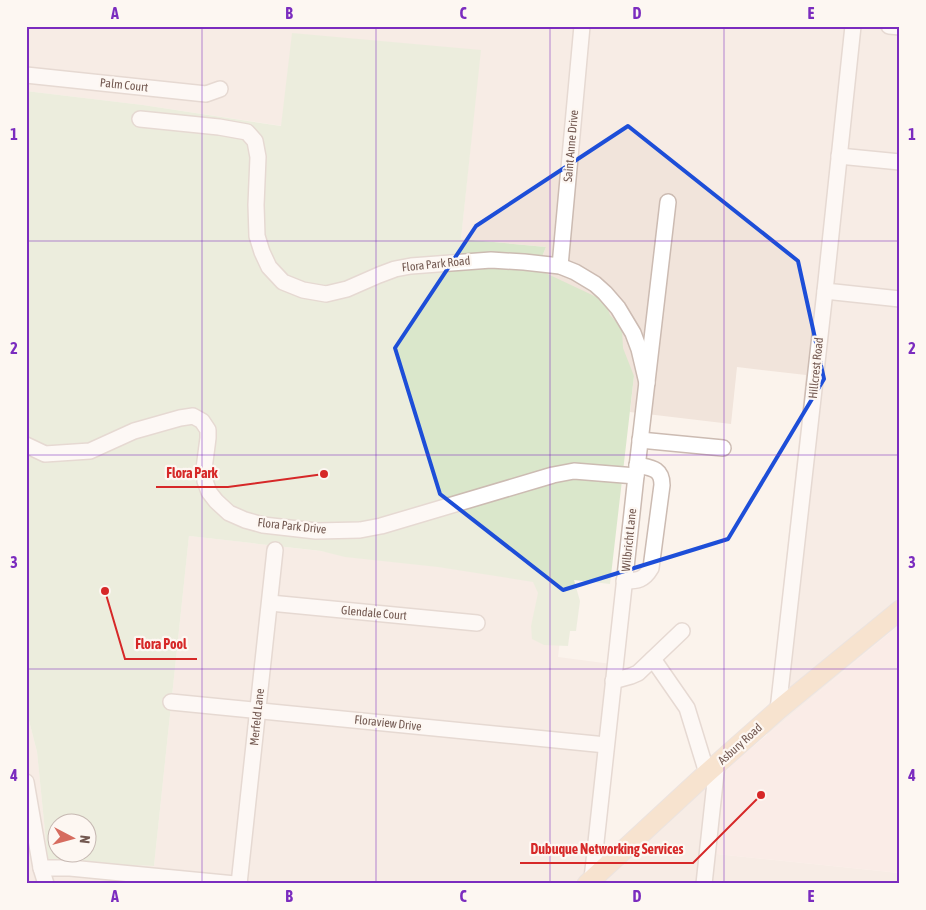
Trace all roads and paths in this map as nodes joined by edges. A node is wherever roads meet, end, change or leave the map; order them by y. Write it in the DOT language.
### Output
graph roads {
  1 [pos="582,26"];
  2 [pos="852,26"];
  3 [pos="889,26"];
  4 [pos="900,27"];
  5 [pos="26,75"];
  6 [pos="220,89"];
  7 [pos="140,119"];
  8 [pos="839,156"];
  9 [pos="900,162"];
  10 [pos="668,202"];
  11 [pos="560,266"];
  12 [pos="825,290"];
  13 [pos="900,298"];
  14 [pos="647,383"];
  15 [pos="640,440"];
  16 [pos="26,445"];
  17 [pos="723,448"];
  18 [pos="637,471"];
  19 [pos="275,550"];
  20 [pos="624,582"];
  21 [pos="270,603"];
  22 [pos="900,610"];
  23 [pos="477,623"];
  24 [pos="682,631"];
  25 [pos="653,659"];
  26 [pos="613,681"];
  27 [pos="171,702"];
  28 [pos="258,710"];
  29 [pos="778,710"];
  30 [pos="606,745"];
  31 [pos="712,769"];
  32 [pos="26,782"];
  33 [pos="41,868"];
  34 [pos="589,881"];
  35 [pos="46,884"];
  36 [pos="237,884"];
  37 [pos="704,884"];
  1 -- 11 [label="street, Saint Anne Drive"];
  2 -- 8 [label="street, Hillcrest Road"];
  3 -- 4 [label="street"];
  5 -- 6 [label="street, Palm Court"];
  7 -- 11 [label="street, Flora Park Road"];
  8 -- 9 [label="street"];
  8 -- 12 [label="street, Hillcrest Road"];
  10 -- 14 [label="street, Wilbricht Lane"];
  11 -- 14 [label="street, Flora Park Road"];
  12 -- 13 [label="street"];
  12 -- 29 [label="street, Hillcrest Road"];
  14 -- 15 [label="street, Wilbricht Lane"];
  15 -- 17 [label="street"];
  15 -- 18 [label="street, Wilbricht Lane"];
  16 -- 18 [label="street, Flora Park Drive"];
  18 -- 20 [label="street, Wilbricht Lane"];
  18 -- 20 [label="street"];
  19 -- 21 [label="street, Merfeld Lane"];
  20 -- 26 [label="street, Wilbricht Lane"];
  21 -- 23 [label="street, Glendale Court"];
  21 -- 28 [label="street, Merfeld Lane"];
  22 -- 29 [label="main road, Asbury Road"];
  24 -- 25 [label="street"];
  25 -- 26 [label="street"];
  25 -- 31 [label="street"];
  26 -- 30 [label="street, Wilbricht Lane"];
  27 -- 28 [label="street, Floraview Drive"];
  28 -- 30 [label="street, Floraview Drive"];
  28 -- 36 [label="street, Merfeld Lane"];
  29 -- 31 [label="main road, Asbury Road"];
  30 -- 34 [label="street, Wilbricht Lane"];
  31 -- 34 [label="main road, Asbury Road"];
  31 -- 37 [label="street"];
  32 -- 33 [label="street"];
  33 -- 35 [label="street"];
  33 -- 36 [label="street"];
}
